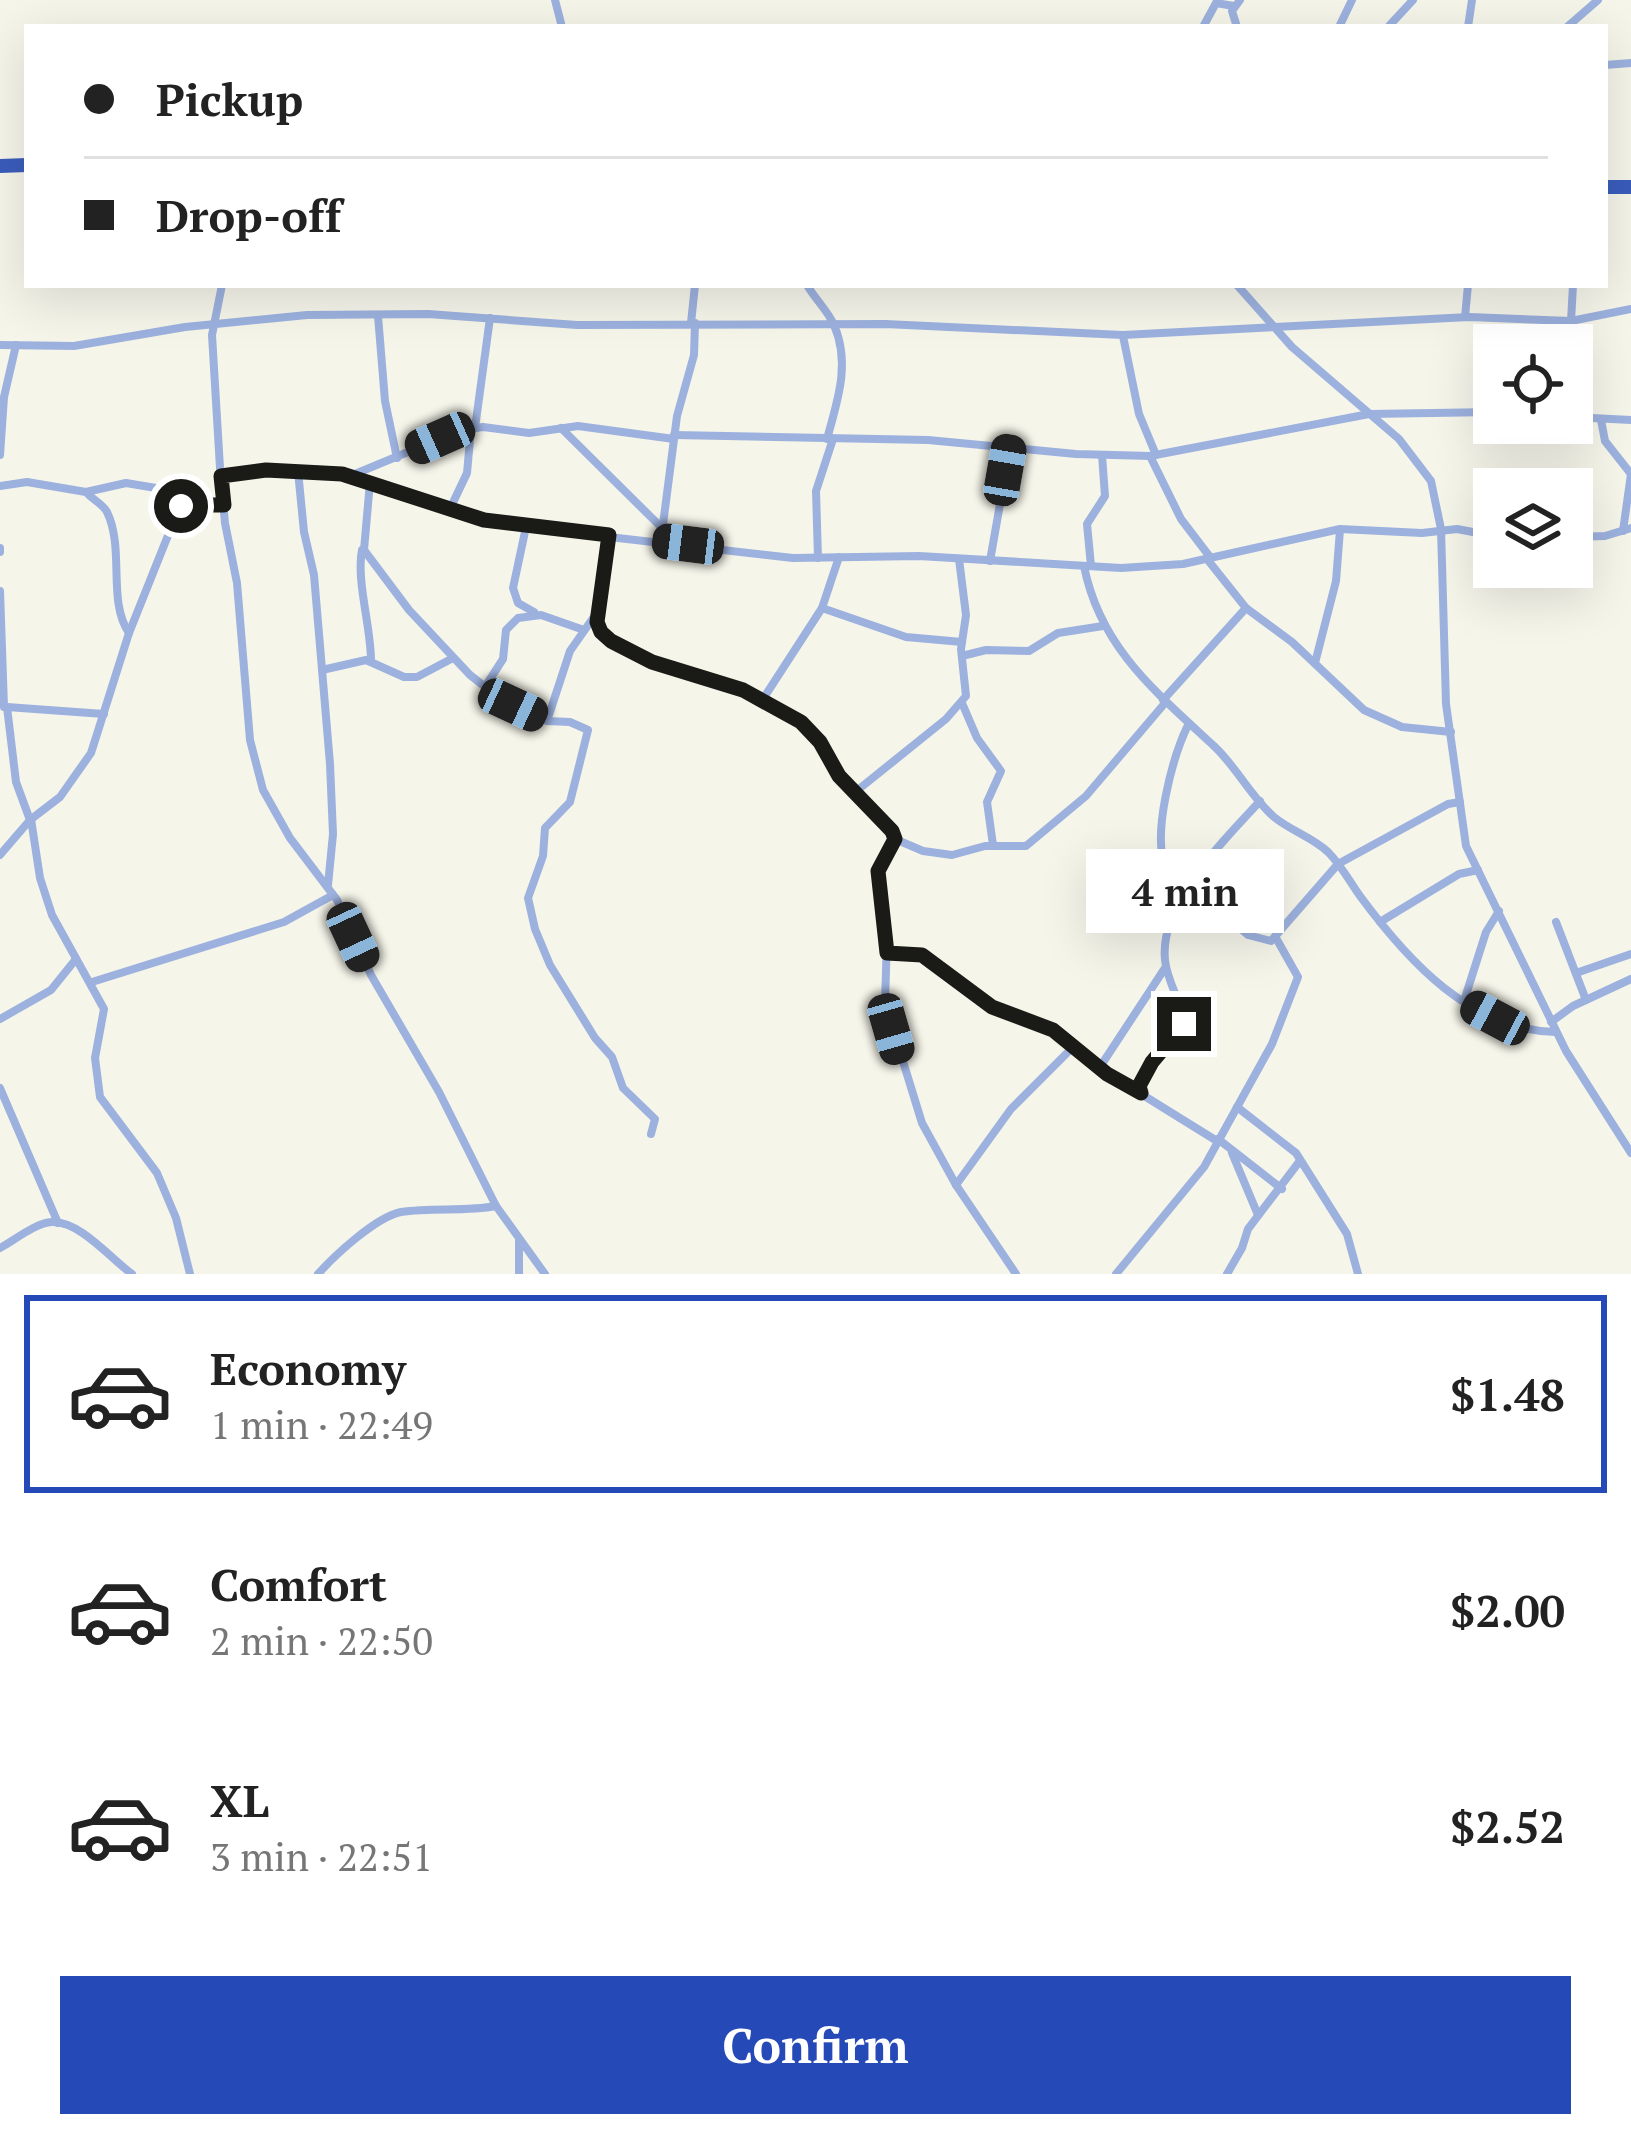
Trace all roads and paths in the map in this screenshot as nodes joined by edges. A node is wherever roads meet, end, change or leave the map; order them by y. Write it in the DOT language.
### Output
graph roads {
  1 [pos="1413,0"];
  2 [pos="1598,0"];
  3 [pos="1237,3"];
  4 [pos="1205,24"];
  5 [pos="1391,24"];
  6 [pos="1570,24"];
  7 [pos="221,288"];
  8 [pos="695,288"];
  9 [pos="810,288"];
  10 [pos="1240,288"];
  11 [pos="1468,288"];
  12 [pos="1574,288"];
  13 [pos="1631,308"];
  14 [pos="378,316"];
  15 [pos="1465,317"];
  16 [pos="490,318"];
  17 [pos="1571,321"];
  18 [pos="693,323"];
  19 [pos="213,324"];
  20 [pos="834,324"];
  21 [pos="1272,327"];
  22 [pos="1123,335"];
  23 [pos="0,345"];
  24 [pos="16,345"];
  25 [pos="1473,412"];
  26 [pos="1369,414"];
  27 [pos="1593,419"];
  28 [pos="1601,420"];
  29 [pos="1631,420"];
  30 [pos="473,428"];
  31 [pos="560,428"];
  32 [pos="674,437"];
  33 [pos="830,439"];
  34 [pos="1010,447"];
  35 [pos="0,455"];
  36 [pos="1102,455"];
  37 [pos="1153,456"];
  38 [pos="397,458"];
  39 [pos="298,471"];
  40 [pos="1631,474"];
  41 [pos="221,476"];
  42 [pos="350,476"];
  43 [pos="370,482"];
  44 [pos="0,486"];
  45 [pos="86,492"];
  46 [pos="183,498"];
  47 [pos="224,505"];
  48 [pos="450,509"];
  49 [pos="526,527"];
  50 [pos="662,528"];
  51 [pos="1441,529"];
  52 [pos="1340,530"];
  53 [pos="1627,530"];
  54 [pos="1473,533"];
  55 [pos="609,535"];
  56 [pos="1593,535"];
  57 [pos="661,541"];
  58 [pos="364,542"];
  59 [pos="839,557"];
  60 [pos="818,558"];
  61 [pos="958,559"];
  62 [pos="1209,559"];
  63 [pos="990,561"];
  64 [pos="1087,566"];
  65 [pos="0,591"];
  66 [pos="822,608"];
  67 [pos="1246,608"];
  68 [pos="599,610"];
  69 [pos="541,615"];
  70 [pos="1103,626"];
  71 [pos="584,630"];
  72 [pos="129,633"];
  73 [pos="962,642"];
  74 [pos="962,656"];
  75 [pos="453,658"];
  76 [pos="371,661"];
  77 [pos="1316,663"];
  78 [pos="322,670"];
  79 [pos="485,687"];
  80 [pos="763,699"];
  81 [pos="1164,702"];
  82 [pos="962,703"];
  83 [pos="4,707"];
  84 [pos="104,714"];
  85 [pos="547,721"];
  86 [pos="1188,725"];
  87 [pos="1451,732"];
  88 [pos="854,793"];
  89 [pos="1260,801"];
  90 [pos="1460,802"];
  91 [pos="31,819"];
  92 [pos="895,839"];
  93 [pos="993,845"];
  94 [pos="0,854"];
  95 [pos="1338,864"];
  96 [pos="1478,870"];
  97 [pos="331,891"];
  98 [pos="1185,891"];
  99 [pos="1499,911"];
  100 [pos="1380,922"];
  101 [pos="1556,922"];
  102 [pos="1276,938"];
  103 [pos="887,953"];
  104 [pos="1631,954"];
  105 [pos="76,959"];
  106 [pos="1166,965"];
  107 [pos="1576,973"];
  108 [pos="1631,979"];
  109 [pos="92,982"];
  110 [pos="1586,1000"];
  111 [pos="1464,1001"];
  112 [pos="0,1019"];
  113 [pos="1554,1027"];
  114 [pos="1075,1045"];
  115 [pos="1100,1067"];
  116 [pos="0,1088"];
  117 [pos="1141,1093"];
  118 [pos="1238,1107"];
  119 [pos="652,1134"];
  120 [pos="1218,1140"];
  121 [pos="1230,1148"];
  122 [pos="1631,1154"];
  123 [pos="1300,1161"];
  124 [pos="956,1185"];
  125 [pos="1282,1189"];
  126 [pos="496,1206"];
  127 [pos="1258,1217"];
  128 [pos="58,1222"];
  129 [pos="519,1238"];
  130 [pos="0,1248"];
  131 [pos="132,1274"];
  132 [pos="190,1274"];
  133 [pos="318,1274"];
  134 [pos="519,1274"];
  135 [pos="545,1274"];
  136 [pos="1016,1274"];
  137 [pos="1116,1274"];
  138 [pos="1227,1274"];
  139 [pos="1358,1274"];
  1 -- 5 [label="street"];
  2 -- 6 [label="street"];
  3 -- 4 [label="street"];
  7 -- 19 [label="street"];
  8 -- 18 [label="street"];
  9 -- 20 [label="street"];
  10 -- 21 [label="street"];
  11 -- 15 [label="street"];
  12 -- 17 [label="street"];
  13 -- 17 [label="street"];
  14 -- 16 [label="street"];
  14 -- 19 [label="street"];
  14 -- 38 [label="street"];
  15 -- 17 [label="street"];
  15 -- 21 [label="street"];
  16 -- 18 [label="street"];
  16 -- 30 [label="street"];
  18 -- 20 [label="street"];
  18 -- 32 [label="street"];
  19 -- 24 [label="street"];
  19 -- 41 [label="street"];
  20 -- 22 [label="street"];
  20 -- 33 [label="street"];
  21 -- 22 [label="street"];
  21 -- 26 [label="street"];
  22 -- 37 [label="street"];
  23 -- 24 [label="street"];
  24 -- 35 [label="street"];
  25 -- 26 [label="street"];
  26 -- 37 [label="street"];
  26 -- 51 [label="street"];
  27 -- 28 [label="street"];
  28 -- 29 [label="street"];
  28 -- 40 [label="street"];
  30 -- 31 [label="street"];
  30 -- 38 [label="street"];
  30 -- 48 [label="street"];
  31 -- 32 [label="street"];
  31 -- 50 [label="street"];
  32 -- 33 [label="street"];
  32 -- 50 [label="street"];
  33 -- 34 [label="street"];
  33 -- 60 [label="street"];
  34 -- 36 [label="street"];
  34 -- 63 [label="street"];
  36 -- 37 [label="street"];
  36 -- 64 [label="street"];
  37 -- 62 [label="street"];
  38 -- 42 [label="street"];
  39 -- 41 [label="street"];
  39 -- 42 [label="street"];
  39 -- 78 [label="street"];
  40 -- 53 [label="street"];
  41 -- 47 [label="street"];
  42 -- 43 [label="street"];
  43 -- 48 [label="street"];
  43 -- 58 [label="street"];
  44 -- 45 [label="street"];
  45 -- 46 [label="street"];
  45 -- 72 [label="street"];
  46 -- 47 [label="street"];
  46 -- 72 [label="street"];
  47 -- 97 [label="street"];
  48 -- 49 [label="street"];
  49 -- 55 [label="street"];
  49 -- 69 [label="street"];
  50 -- 57 [label="street"];
  51 -- 52 [label="street"];
  51 -- 54 [label="street"];
  51 -- 87 [label="street"];
  52 -- 62 [label="street"];
  52 -- 77 [label="street"];
  53 -- 56 [label="street"];
  55 -- 57 [label="street"];
  55 -- 68 [label="street"];
  57 -- 60 [label="street"];
  58 -- 75 [label="street"];
  58 -- 76 [label="street"];
  59 -- 60 [label="street"];
  59 -- 61 [label="street"];
  59 -- 66 [label="street"];
  61 -- 63 [label="street"];
  61 -- 73 [label="street"];
  62 -- 64 [label="street"];
  62 -- 67 [label="street"];
  63 -- 64 [label="street"];
  64 -- 70 [label="street"];
  65 -- 83 [label="street"];
  66 -- 73 [label="street"];
  66 -- 80 [label="street"];
  67 -- 77 [label="street"];
  67 -- 81 [label="street"];
  68 -- 71 [label="street"];
  68 -- 80 [label="street"];
  69 -- 71 [label="street"];
  69 -- 79 [label="street"];
  70 -- 74 [label="street"];
  70 -- 81 [label="street"];
  71 -- 85 [label="street"];
  72 -- 84 [label="street"];
  73 -- 74 [label="street"];
  74 -- 82 [label="street"];
  75 -- 76 [label="street"];
  75 -- 79 [label="street"];
  76 -- 78 [label="street"];
  77 -- 87 [label="street"];
  78 -- 97 [label="street"];
  79 -- 85 [label="street"];
  80 -- 88 [label="street"];
  81 -- 86 [label="street"];
  81 -- 93 [label="street"];
  82 -- 88 [label="street"];
  82 -- 93 [label="street"];
  83 -- 84 [label="street"];
  83 -- 91 [label="street"];
  84 -- 91 [label="street"];
  85 -- 119 [label="street"];
  86 -- 89 [label="street"];
  86 -- 98 [label="street"];
  87 -- 90 [label="street"];
  88 -- 92 [label="street"];
  89 -- 95 [label="street"];
  89 -- 98 [label="street"];
  90 -- 95 [label="street"];
  90 -- 96 [label="street"];
  91 -- 94 [label="street"];
  91 -- 105 [label="street"];
  92 -- 93 [label="street"];
  92 -- 103 [label="street"];
  95 -- 100 [label="street"];
  95 -- 102 [label="street"];
  96 -- 99 [label="street"];
  96 -- 100 [label="street"];
  97 -- 109 [label="street"];
  97 -- 126 [label="street"];
  98 -- 102 [label="street"];
  98 -- 106 [label="street"];
  99 -- 111 [label="street"];
  99 -- 113 [label="street"];
  100 -- 111 [label="street"];
  101 -- 107 [label="street"];
  102 -- 118 [label="street"];
  103 -- 114 [label="street"];
  103 -- 124 [label="street"];
  104 -- 107 [label="street"];
  105 -- 109 [label="street"];
  105 -- 112 [label="street"];
  106 -- 115 [label="street"];
  106 -- 117 [label="street"];
  107 -- 110 [label="street"];
  108 -- 110 [label="street"];
  109 -- 132 [label="street"];
  110 -- 113 [label="street"];
  111 -- 113 [label="street"];
  113 -- 122 [label="street"];
  114 -- 115 [label="street"];
  114 -- 124 [label="street"];
  115 -- 117 [label="street"];
  116 -- 128 [label="street"];
  117 -- 120 [label="street"];
  118 -- 120 [label="street"];
  118 -- 123 [label="street"];
  120 -- 121 [label="street"];
  120 -- 137 [label="street"];
  121 -- 125 [label="street"];
  121 -- 127 [label="street"];
  123 -- 125 [label="street"];
  123 -- 139 [label="street"];
  124 -- 136 [label="street"];
  125 -- 127 [label="street"];
  126 -- 129 [label="street"];
  126 -- 133 [label="street"];
  127 -- 138 [label="street"];
  128 -- 130 [label="street"];
  128 -- 131 [label="street"];
  129 -- 134 [label="street"];
  129 -- 135 [label="street"];
}
